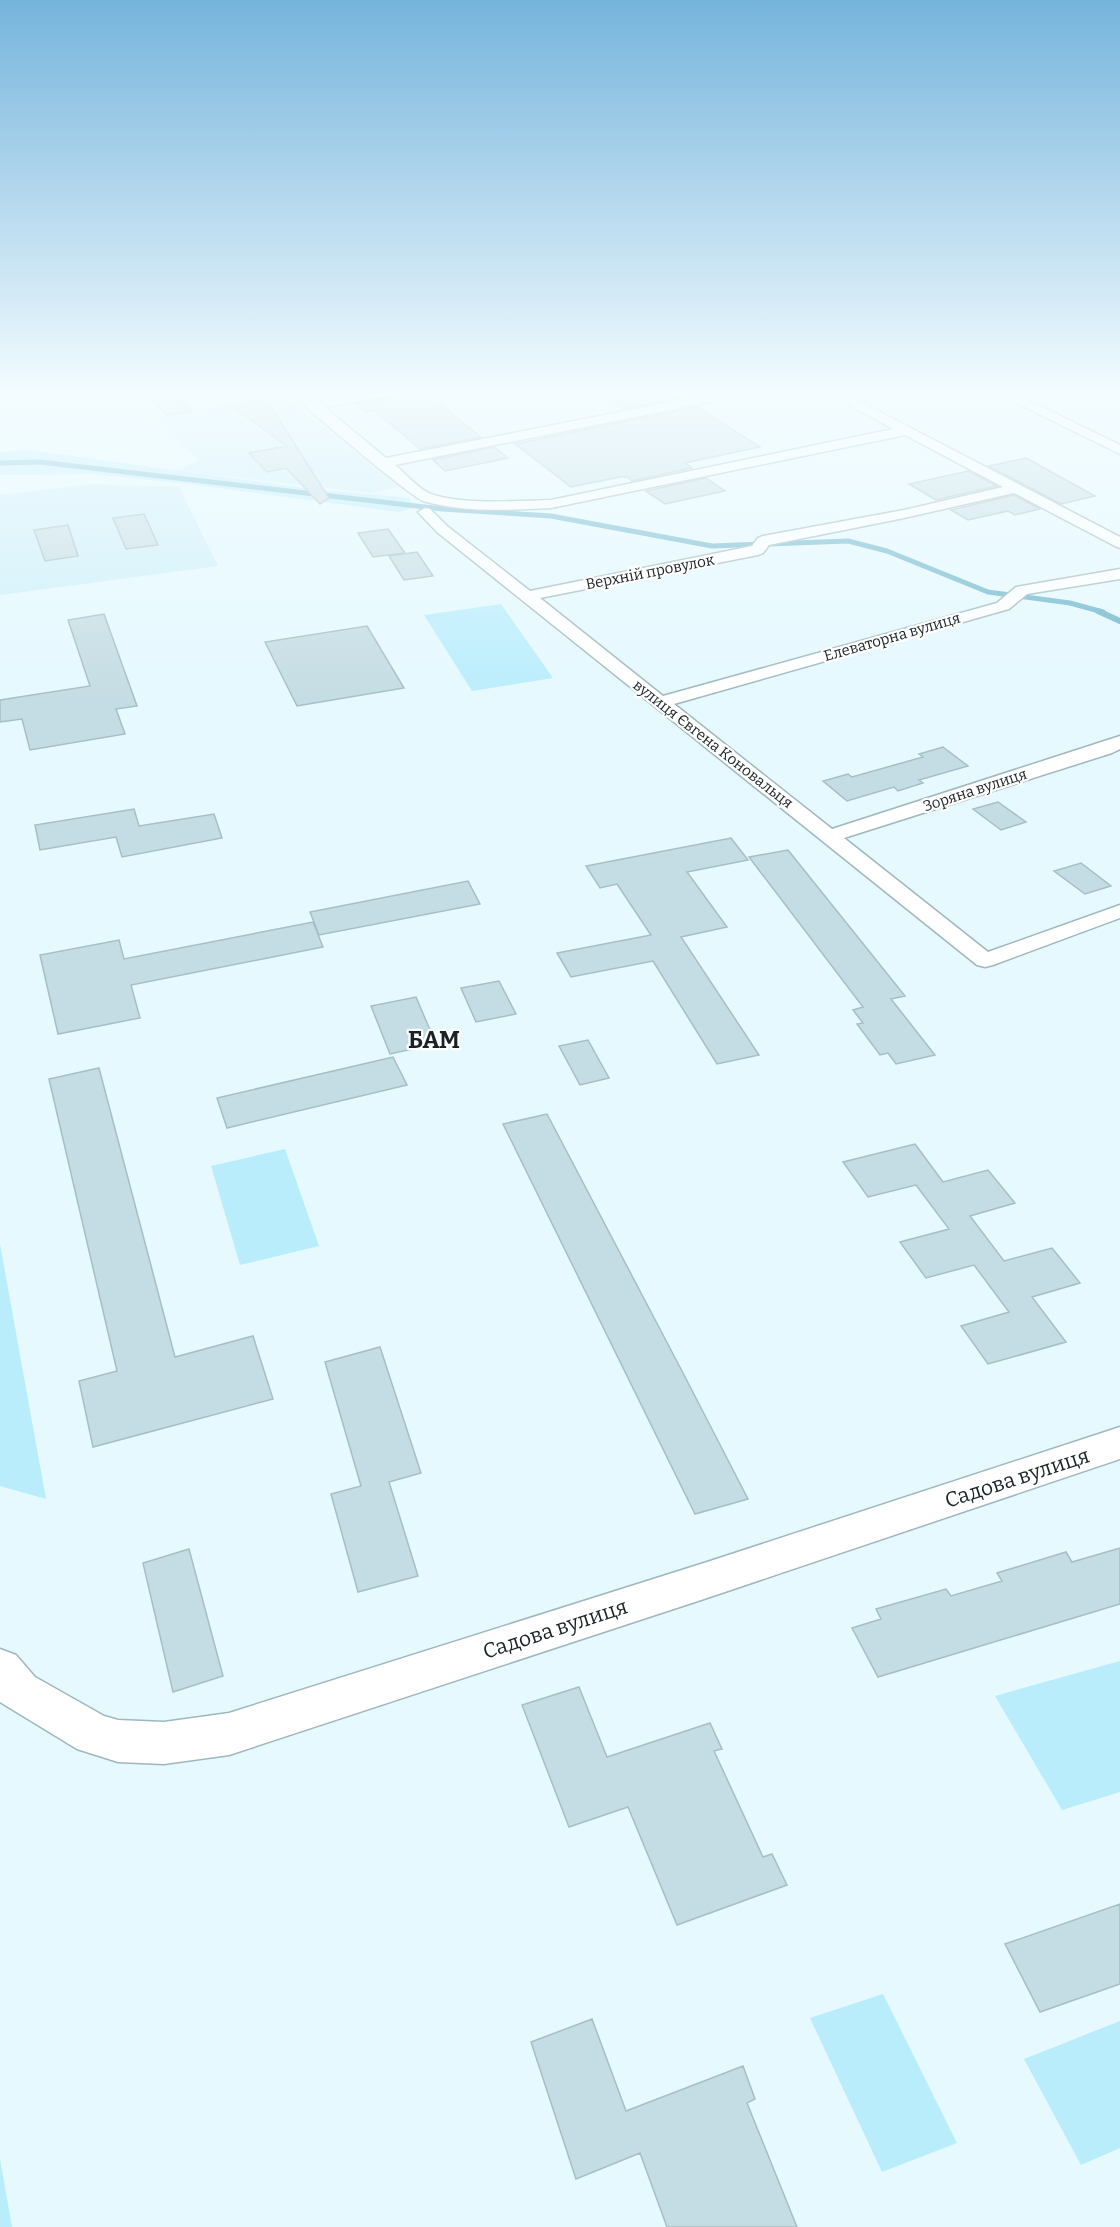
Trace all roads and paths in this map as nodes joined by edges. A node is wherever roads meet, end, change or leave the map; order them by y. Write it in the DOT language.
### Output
graph roads {
  1 [pos="414,494"];
  2 [pos="600,494"];
  3 [pos="992,494"];
  4 [pos="1024,494"];
  5 [pos="425,505"];
  6 [pos="1120,543"];
  7 [pos="1120,574"];
  8 [pos="527,596"];
  9 [pos="661,702"];
  10 [pos="1120,742"];
  11 [pos="830,836"];
  12 [pos="1120,911"];
  13 [pos="1120,1443"];
  14 [pos="0,1669"];
  1 -- 5 [label="street, вулиця Євгена Коновальця"];
  2 -- 5 [label="street"];
  3 -- 8 [label="street, Верхній провулок"];
  4 -- 6 [label="street"];
  5 -- 8 [label="street, вулиця Євгена Коновальця"];
  7 -- 9 [label="street, Елеваторна вулиця"];
  8 -- 9 [label="street, вулиця Євгена Коновальця"];
  9 -- 11 [label="street, вулиця Євгена Коновальця"];
  10 -- 11 [label="street, Зоряна вулиця"];
  11 -- 12 [label="street, вулиця Євгена Коновальця"];
  13 -- 14 [label="street, Садова вулиця"];
}
